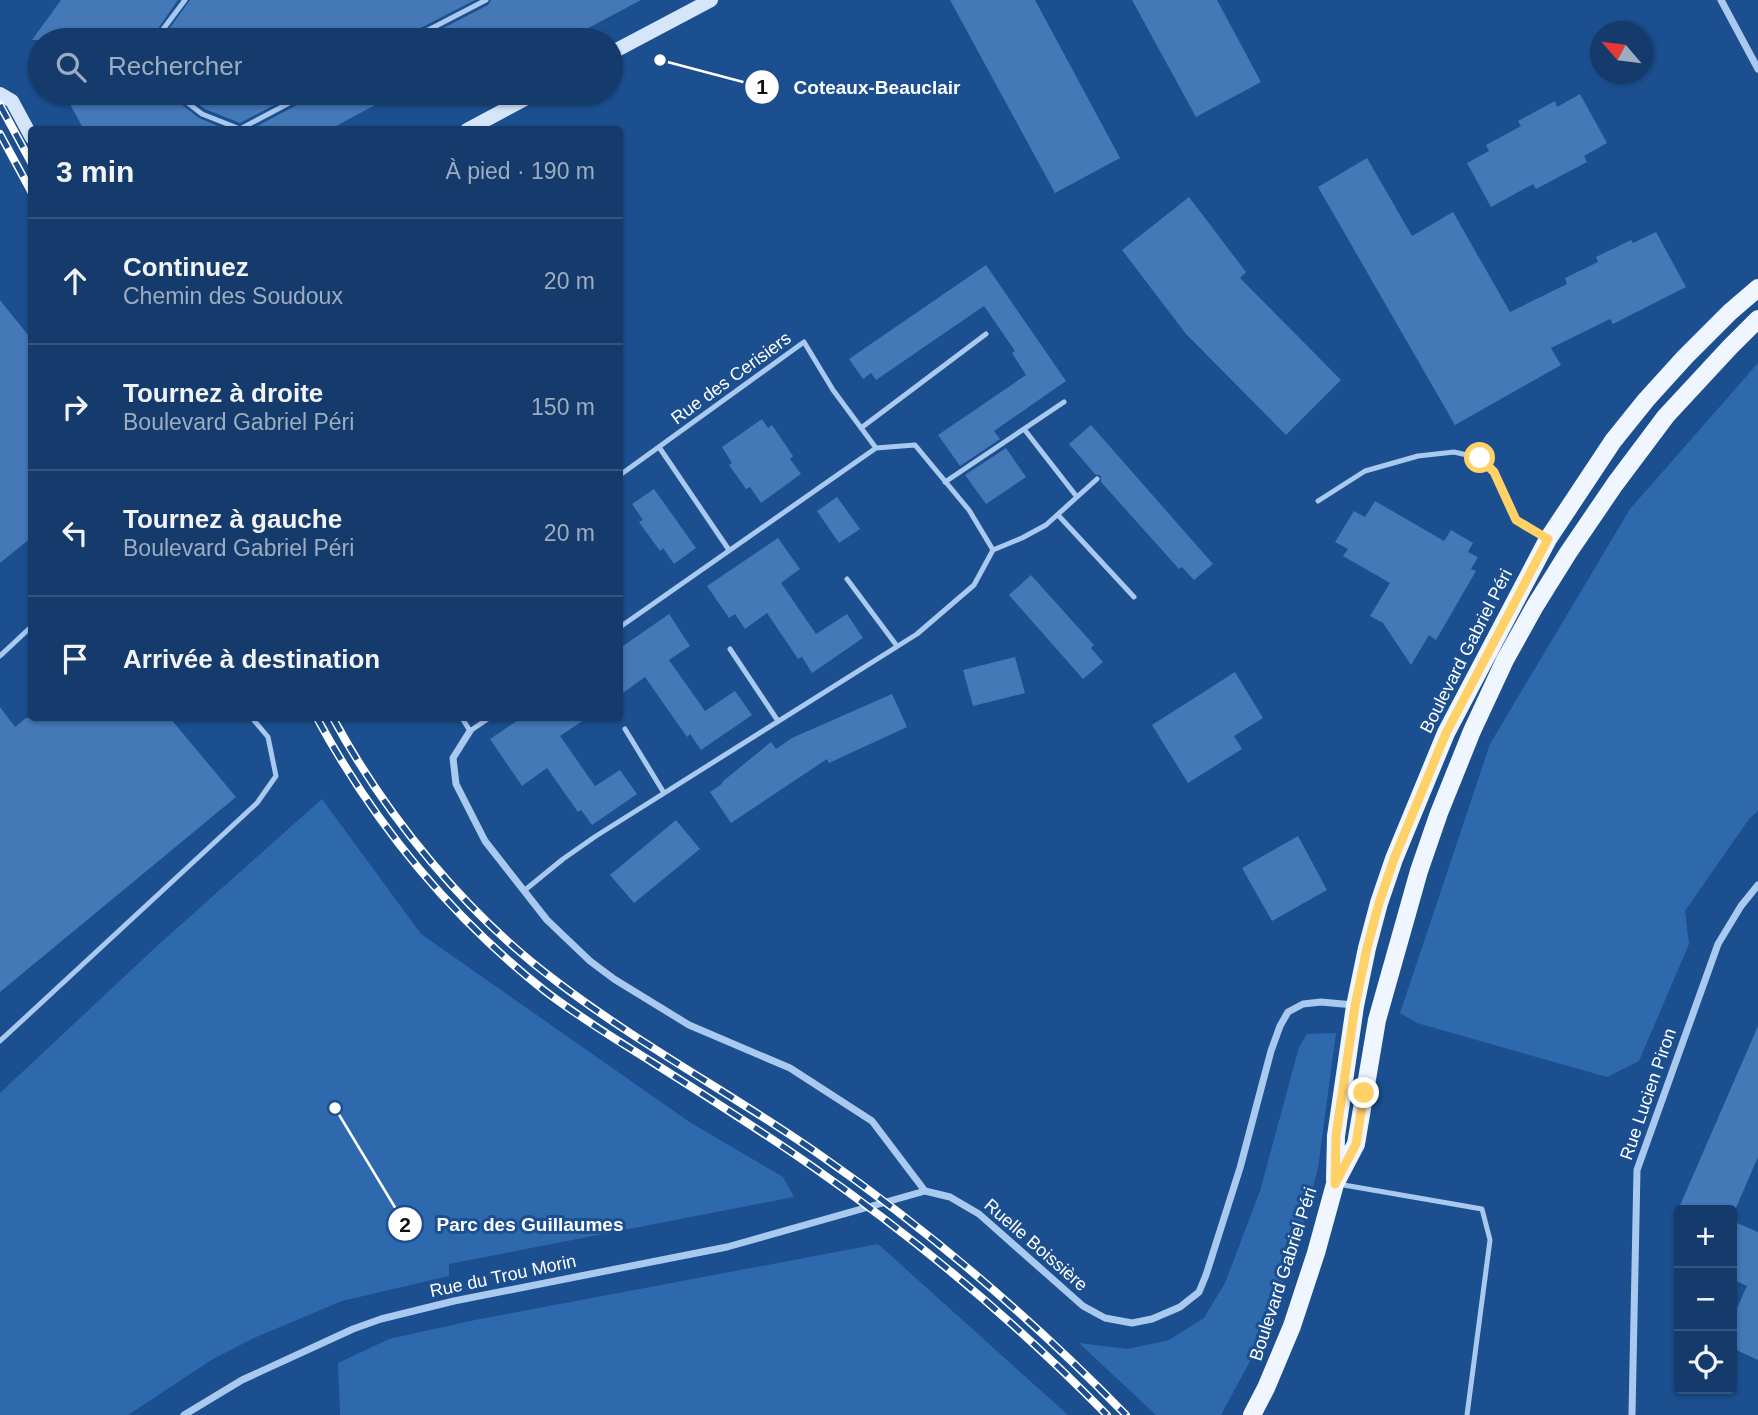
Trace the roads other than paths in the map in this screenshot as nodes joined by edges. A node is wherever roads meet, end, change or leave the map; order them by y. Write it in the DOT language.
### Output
graph roads {
  1 [pos="185,0"];
  2 [pos="486,0"];
  3 [pos="711,0"];
  4 [pos="1721,0"];
  5 [pos="164,28"];
  6 [pos="432,28"];
  7 [pos="623,47"];
  8 [pos="1758,69"];
  9 [pos="0,93"];
  10 [pos="190,105"];
  11 [pos="286,105"];
  12 [pos="514,105"];
  13 [pos="232,126"];
  14 [pos="246,126"];
  15 [pos="475,126"];
  16 [pos="28,131"];
  17 [pos="1758,288"];
  18 [pos="1758,319"];
  19 [pos="986,334"];
  20 [pos="1065,402"];
  21 [pos="861,428"];
  22 [pos="1024,429"];
  23 [pos="659,447"];
  24 [pos="876,448"];
  25 [pos="623,473"];
  26 [pos="1097,479"];
  27 [pos="945,482"];
  28 [pos="1077,497"];
  29 [pos="1318,501"];
  30 [pos="1058,515"];
  31 [pos="1548,539"];
  32 [pos="729,550"];
  33 [pos="993,550"];
  34 [pos="847,579"];
  35 [pos="1134,597"];
  36 [pos="623,625"];
  37 [pos="28,630"];
  38 [pos="897,646"];
  39 [pos="730,649"];
  40 [pos="0,656"];
  41 [pos="255,721"];
  42 [pos="464,721"];
  43 [pos="485,721"];
  44 [pos="778,721"];
  45 [pos="625,729"];
  46 [pos="470,731"];
  47 [pos="664,793"];
  48 [pos="1758,885"];
  49 [pos="525,890"];
  50 [pos="1355,1006"];
  51 [pos="0,1041"];
  52 [pos="1335,1184"];
  53 [pos="925,1191"];
  54 [pos="184,1415"];
  55 [pos="1252,1415"];
  56 [pos="1467,1415"];
  57 [pos="1632,1415"];
  1 -- 5 [label="lane"];
  2 -- 6 [label="lane"];
  3 -- 7 [label="street"];
  4 -- 8 [label="street"];
  9 -- 16 [label="street"];
  10 -- 13 [label="lane"];
  11 -- 14 [label="lane"];
  12 -- 15 [label="street"];
  17 -- 31 [label="main road, Boulevard Gabriel Péri"];
  18 -- 52 [label="main road, Boulevard Gabriel Péri"];
  19 -- 21 [label="lane"];
  20 -- 22 [label="lane"];
  21 -- 23 [label="lane, Rue des Cerisiers"];
  21 -- 24 [label="lane, Rue des Cerisiers"];
  22 -- 27 [label="lane"];
  22 -- 28 [label="lane"];
  23 -- 25 [label="lane, Rue des Cerisiers"];
  23 -- 32 [label="lane"];
  24 -- 27 [label="lane"];
  24 -- 32 [label="lane"];
  26 -- 28 [label="lane"];
  27 -- 33 [label="lane"];
  28 -- 30 [label="lane"];
  29 -- 31 [label="lane"];
  30 -- 33 [label="lane"];
  30 -- 35 [label="lane"];
  31 -- 50 [label="main road, Boulevard Gabriel Péri"];
  32 -- 36 [label="lane"];
  33 -- 38 [label="lane"];
  34 -- 38 [label="lane"];
  37 -- 40 [label="lane"];
  38 -- 44 [label="lane"];
  39 -- 44 [label="lane"];
  41 -- 51 [label="lane"];
  42 -- 46 [label="lane"];
  43 -- 46 [label="lane"];
  44 -- 47 [label="lane"];
  45 -- 47 [label="lane"];
  46 -- 49 [label="street"];
  47 -- 49 [label="lane"];
  48 -- 57 [label="street, Rue Lucien Piron"];
  49 -- 53 [label="street"];
  50 -- 52 [label="main road, Boulevard Gabriel Péri"];
  50 -- 53 [label="street, Ruelle Boissière"];
  52 -- 55 [label="main road, Boulevard Gabriel Péri"];
  52 -- 56 [label="lane"];
  53 -- 54 [label="street, Rue du Trou Morin"];
}
